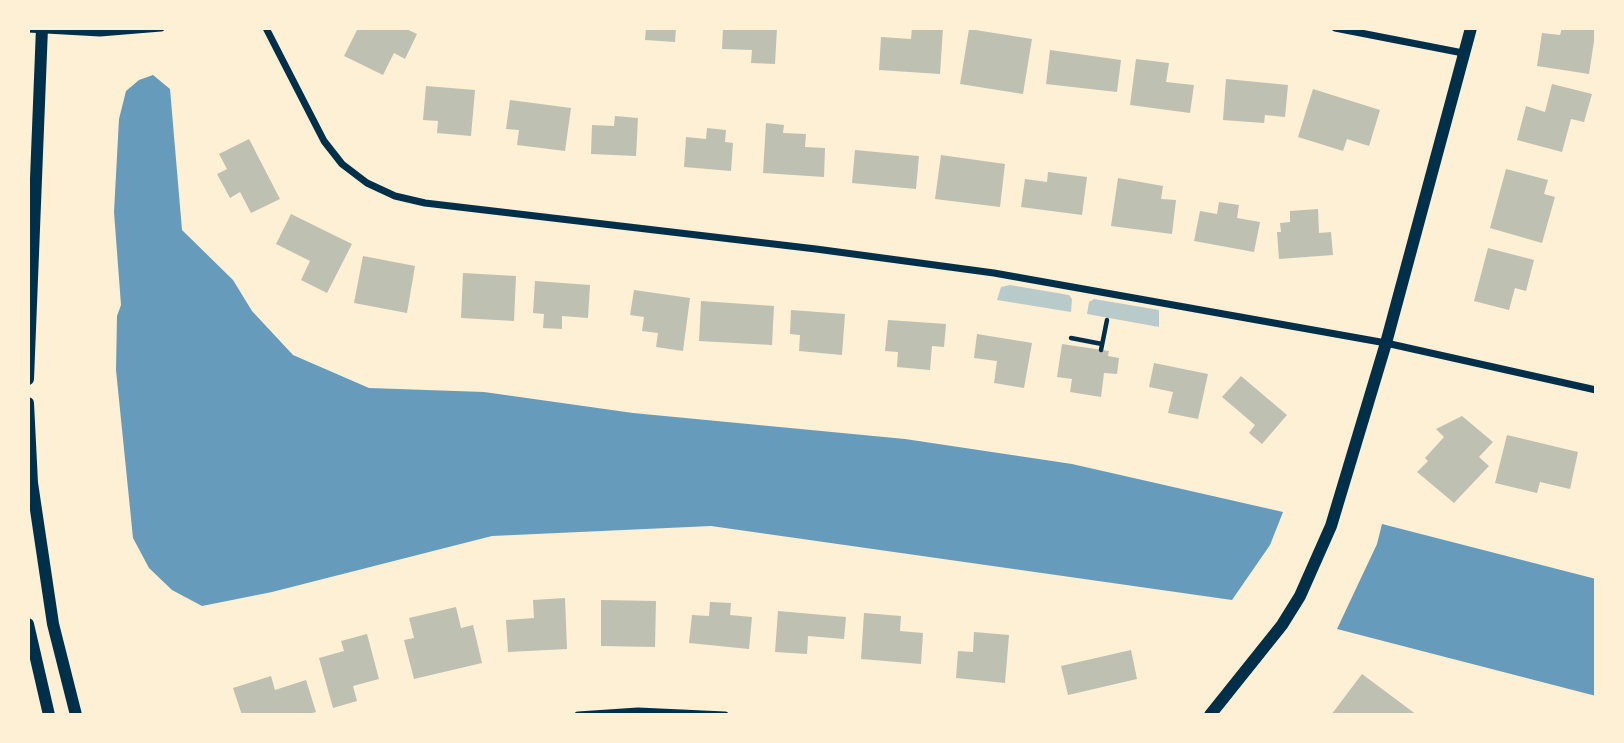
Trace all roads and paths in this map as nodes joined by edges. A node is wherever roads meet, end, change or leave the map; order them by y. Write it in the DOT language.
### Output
graph roads {
  1 [pos="161,28"];
  2 [pos="266,28"];
  3 [pos="1335,28"];
  4 [pos="1471,28"];
  5 [pos="28,29"];
  6 [pos="42,30"];
  7 [pos="1464,53"];
  8 [pos="1107,320"];
  9 [pos="1071,338"];
  10 [pos="1386,343"];
  11 [pos="28,379"];
  12 [pos="1596,390"];
  13 [pos="28,403"];
  14 [pos="28,624"];
  15 [pos="49,715"];
  16 [pos="76,715"];
  17 [pos="578,715"];
  18 [pos="725,715"];
  19 [pos="1209,715"];
  1 -- 6 [label="street"];
  2 -- 10 [label="street"];
  3 -- 7 [label="street"];
  4 -- 7 [label="street"];
  5 -- 6 [label="street"];
  6 -- 11 [label="street"];
  7 -- 10 [label="street"];
  8 -- 9 [label="path"];
  10 -- 12 [label="street"];
  10 -- 19 [label="street"];
  13 -- 16 [label="street"];
  14 -- 15 [label="street"];
  17 -- 18 [label="street"];
}
